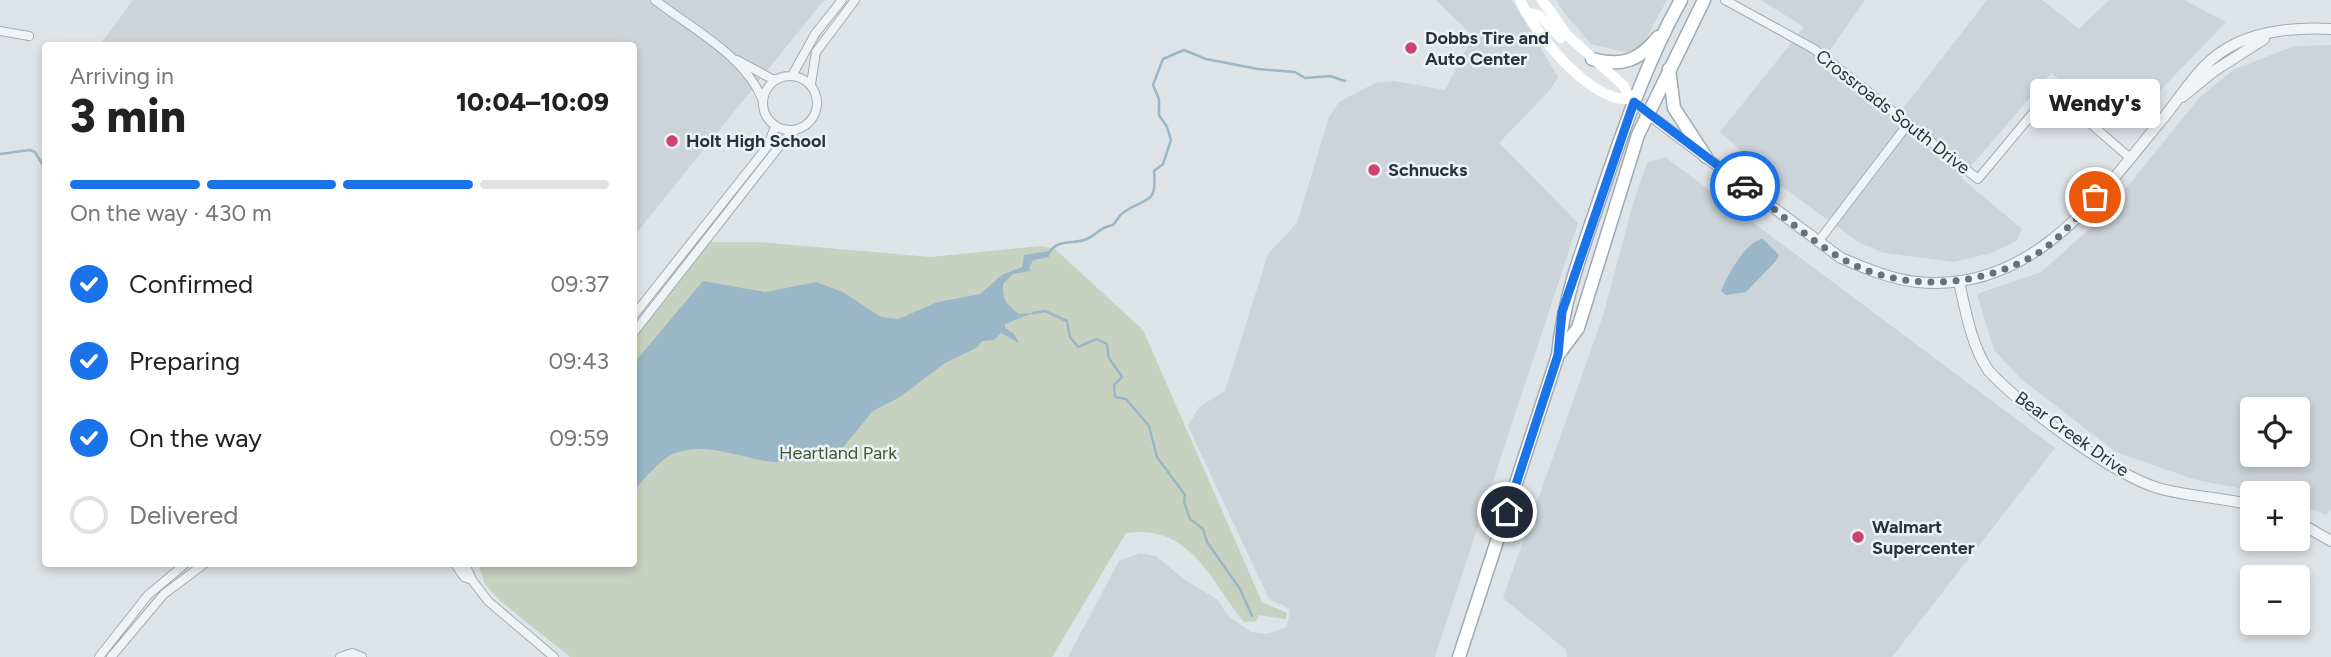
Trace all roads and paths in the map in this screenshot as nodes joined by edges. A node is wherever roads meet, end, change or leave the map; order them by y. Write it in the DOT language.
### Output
graph roads {
  1 [pos="655,0"];
  2 [pos="842,0"];
  3 [pos="855,0"];
  4 [pos="1520,0"];
  5 [pos="1542,0"];
  6 [pos="1681,0"];
  7 [pos="1704,0"];
  8 [pos="1725,0"];
  9 [pos="1526,12"];
  10 [pos="1667,26"];
  11 [pos="2331,29"];
  12 [pos="0,31"];
  13 [pos="29,36"];
  14 [pos="731,57"];
  15 [pos="1589,57"];
  16 [pos="1669,67"];
  17 [pos="793,74"];
  18 [pos="778,79"];
  19 [pos="811,84"];
  20 [pos="763,101"];
  21 [pos="1638,106"];
  22 [pos="1908,124"];
  23 [pos="775,127"];
  24 [pos="797,129"];
  25 [pos="1706,157"];
  26 [pos="2130,158"];
  27 [pos="1818,242"];
  28 [pos="1959,282"];
  29 [pos="637,311"];
  30 [pos="637,328"];
  31 [pos="1558,355"];
  32 [pos="2240,503"];
  33 [pos="2310,529"];
  34 [pos="2331,541"];
  35 [pos="182,567"];
  36 [pos="200,567"];
  37 [pos="457,567"];
  38 [pos="466,567"];
  39 [pos="472,580"];
  40 [pos="99,657"];
  41 [pos="111,657"];
  42 [pos="340,657"];
  43 [pos="362,657"];
  44 [pos="554,657"];
  45 [pos="1459,657"];
  1 -- 14 [label="street"];
  2 -- 17 [label="street"];
  3 -- 19 [label="street"];
  4 -- 9 [label="main road"];
  5 -- 15 [label="main road"];
  6 -- 10 [label="main road"];
  7 -- 16 [label="main road"];
  8 -- 22 [label="street, Crossroads South Drive"];
  9 -- 15 [label="main road"];
  9 -- 21 [label="main road"];
  10 -- 15 [label="main road"];
  10 -- 21 [label="main road"];
  11 -- 26 [label="street"];
  12 -- 13 [label="street"];
  14 -- 18 [label="street"];
  14 -- 20 [label="street"];
  15 -- 21 [label="main road"];
  16 -- 21 [label="main road"];
  16 -- 25 [label="main road"];
  17 -- 18 [label="street"];
  17 -- 19 [label="street"];
  18 -- 20 [label="street"];
  19 -- 24 [label="street"];
  20 -- 23 [label="street"];
  21 -- 25 [label="street"];
  21 -- 31 [label="main road"];
  21 -- 31 [label="main road"];
  22 -- 26 [label="street, Crossroads South Drive"];
  22 -- 27 [label="street"];
  23 -- 24 [label="street"];
  23 -- 29 [label="street"];
  24 -- 30 [label="street"];
  25 -- 27 [label="street"];
  26 -- 28 [label="street"];
  27 -- 28 [label="street"];
  28 -- 32 [label="street, Bear Creek Drive"];
  31 -- 45 [label="main road"];
  33 -- 34 [label="street"];
  35 -- 40 [label="street"];
  36 -- 41 [label="street"];
  37 -- 39 [label="street"];
  38 -- 39 [label="street"];
  39 -- 44 [label="street"];
  42 -- 43 [label="street"];
}
